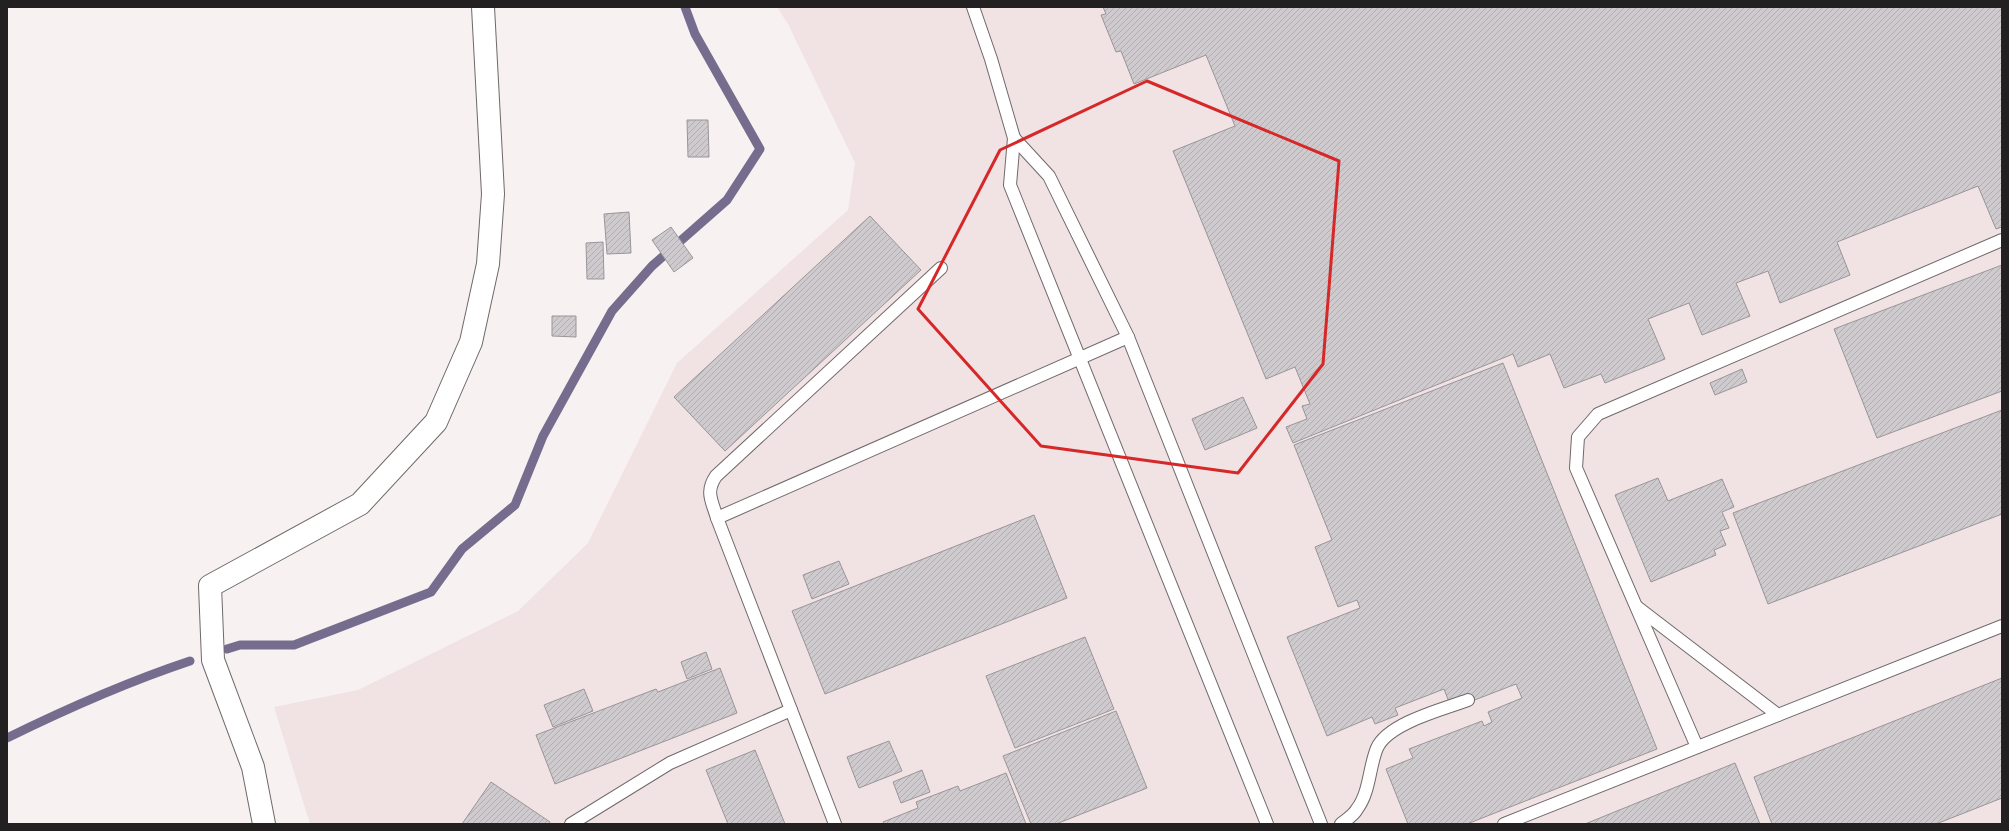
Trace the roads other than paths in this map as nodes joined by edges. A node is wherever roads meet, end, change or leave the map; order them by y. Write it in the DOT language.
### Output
graph roads {
  1 [pos="483,7"];
  2 [pos="974,7"];
  3 [pos="1014,138"];
  4 [pos="2002,240"];
  5 [pos="941,268"];
  6 [pos="1128,336"];
  7 [pos="1080,358"];
  8 [pos="717,518"];
  9 [pos="1636,606"];
  10 [pos="2002,626"];
  11 [pos="1468,700"];
  12 [pos="791,710"];
  13 [pos="1778,715"];
  14 [pos="1697,747"];
  15 [pos="264,824"];
  16 [pos="571,824"];
  17 [pos="835,824"];
  18 [pos="1267,824"];
  19 [pos="1321,824"];
  20 [pos="1342,824"];
  21 [pos="1504,824"];
  1 -- 15 [label="street"];
  2 -- 3 [label="lane"];
  3 -- 6 [label="lane"];
  3 -- 7 [label="lane"];
  4 -- 9 [label="lane"];
  5 -- 8 [label="lane"];
  6 -- 7 [label="lane"];
  6 -- 19 [label="lane"];
  7 -- 8 [label="lane"];
  7 -- 18 [label="lane"];
  8 -- 12 [label="lane"];
  9 -- 13 [label="lane"];
  9 -- 14 [label="lane"];
  10 -- 13 [label="lane"];
  11 -- 20 [label="lane"];
  12 -- 16 [label="lane"];
  12 -- 17 [label="lane"];
  13 -- 14 [label="lane"];
  14 -- 21 [label="lane"];
}
